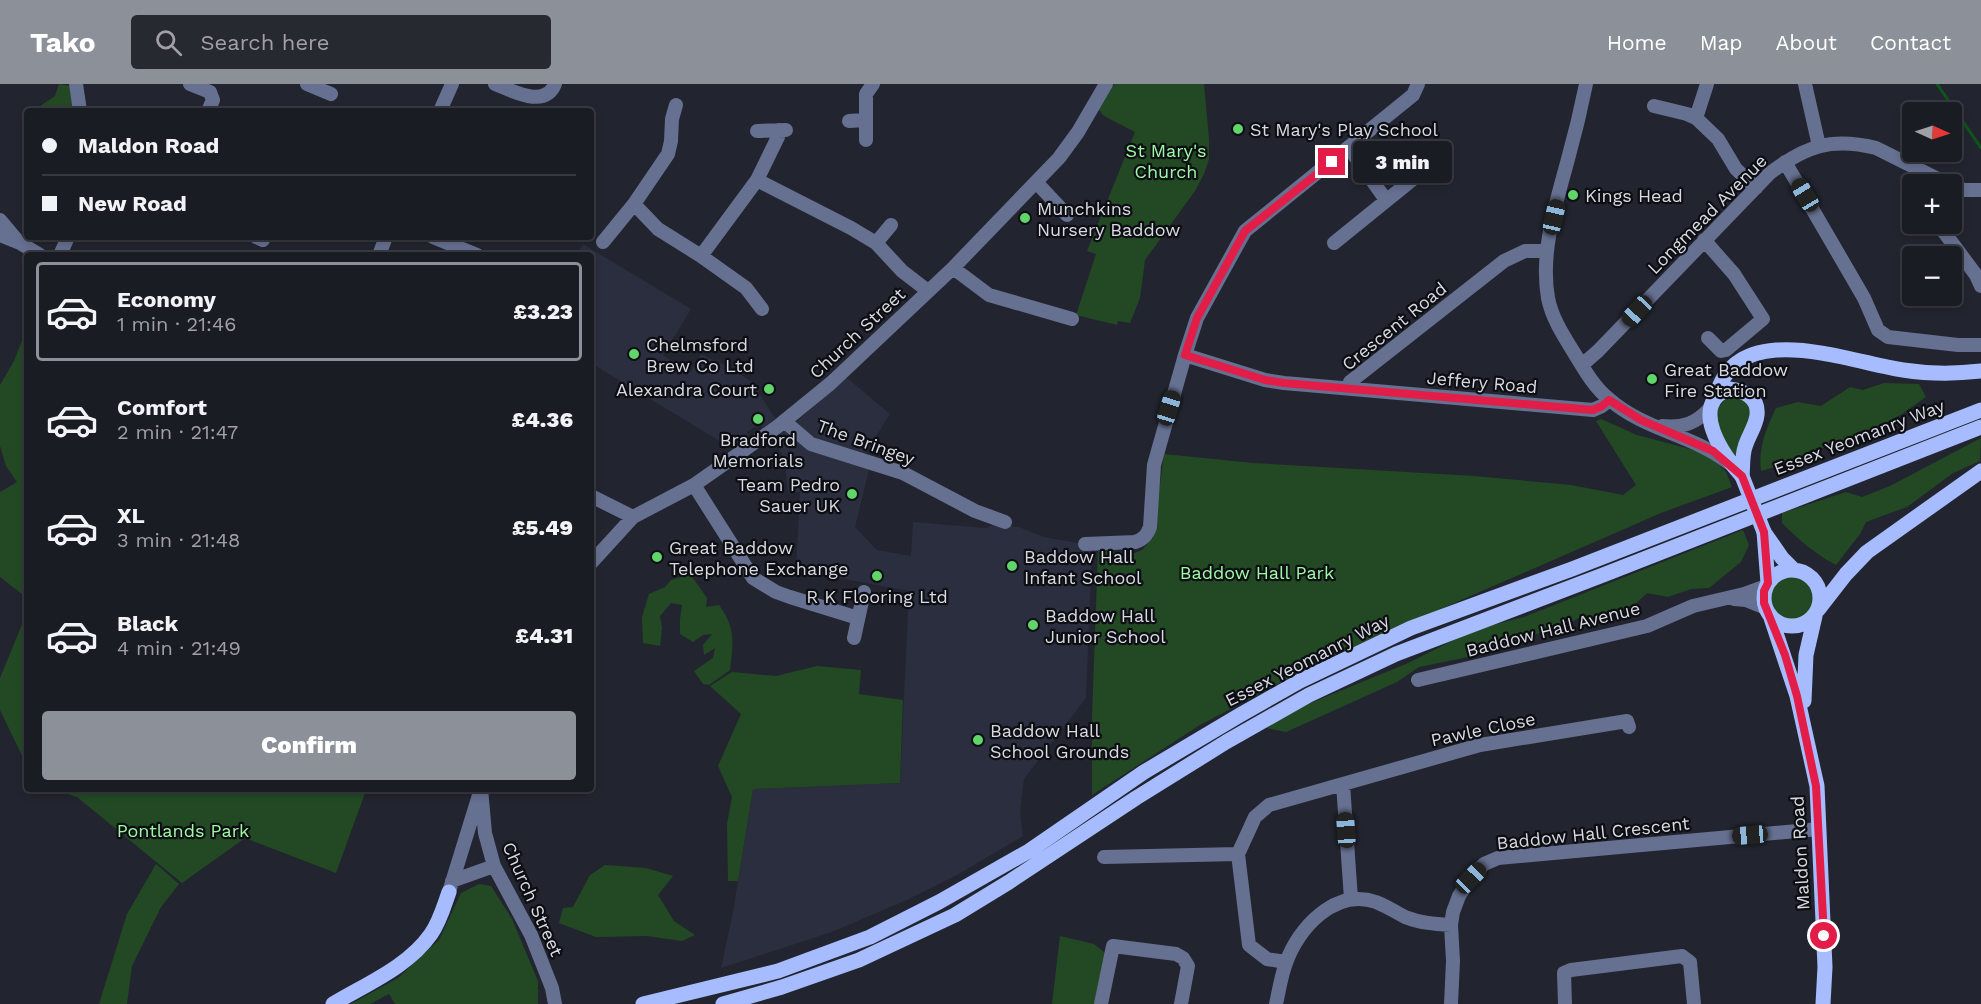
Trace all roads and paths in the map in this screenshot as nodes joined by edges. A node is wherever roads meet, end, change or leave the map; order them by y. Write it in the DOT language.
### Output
graph roads {
  1 [pos="76,84"];
  2 [pos="190,84"];
  3 [pos="452,84"];
  4 [pos="498,84"];
  5 [pos="555,84"];
  6 [pos="873,84"];
  7 [pos="1106,84"];
  8 [pos="1418,84"];
  9 [pos="1586,84"];
  10 [pos="1707,84"];
  11 [pos="1805,84"];
  12 [pos="313,85"];
  13 [pos="331,94"];
  14 [pos="539,105"];
  15 [pos="676,105"];
  16 [pos="1654,106"];
  17 [pos="80,108"];
  18 [pos="209,108"];
  19 [pos="441,108"];
  20 [pos="1696,118"];
  21 [pos="865,120"];
  22 [pos="849,121"];
  23 [pos="757,131"];
  24 [pos="866,140"];
  25 [pos="1819,146"];
  26 [pos="1349,148"];
  27 [pos="1785,162"];
  28 [pos="1925,174"];
  29 [pos="1418,175"];
  30 [pos="757,180"];
  31 [pos="1036,182"];
  32 [pos="1756,188"];
  33 [pos="1962,189"];
  34 [pos="1981,190"];
  35 [pos="1386,200"];
  36 [pos="634,204"];
  37 [pos="1067,215"];
  38 [pos="0,220"];
  39 [pos="891,225"];
  40 [pos="1945,234"];
  41 [pos="0,235"];
  42 [pos="440,240"];
  43 [pos="1704,240"];
  44 [pos="603,242"];
  45 [pos="20,243"];
  46 [pos="876,243"];
  47 [pos="1334,243"];
  48 [pos="1547,250"];
  49 [pos="35,252"];
  50 [pos="470,252"];
  51 [pos="701,256"];
  52 [pos="953,268"];
  53 [pos="1981,285"];
  54 [pos="928,291"];
  55 [pos="762,309"];
  56 [pos="1061,320"];
  57 [pos="1708,338"];
  58 [pos="1981,345"];
  59 [pos="1185,355"];
  60 [pos="1582,365"];
  61 [pos="1981,371"];
  62 [pos="1348,388"];
  63 [pos="1609,400"];
  64 [pos="1713,403"];
  65 [pos="1981,410"];
  66 [pos="784,422"];
  67 [pos="1654,426"];
  68 [pos="1981,427"];
  69 [pos="1738,471"];
  70 [pos="1981,471"];
  71 [pos="694,485"];
  72 [pos="594,498"];
  73 [pos="633,517"];
  74 [pos="1005,522"];
  75 [pos="1764,532"];
  76 [pos="1085,544"];
  77 [pos="594,560"];
  78 [pos="1794,570"];
  79 [pos="1767,584"];
  80 [pos="864,592"];
  81 [pos="1729,598"];
  82 [pos="1768,611"];
  83 [pos="1817,613"];
  84 [pos="858,618"];
  85 [pos="854,638"];
  86 [pos="1418,680"];
  87 [pos="1629,727"];
  88 [pos="1807,737"];
  89 [pos="1343,784"];
  90 [pos="480,792"];
  91 [pos="481,792"];
  92 [pos="1819,829"];
  93 [pos="1238,854"];
  94 [pos="1104,857"];
  95 [pos="494,866"];
  96 [pos="451,886"];
  97 [pos="1351,899"];
  98 [pos="1451,925"];
  99 [pos="1286,962"];
  100 [pos="333,1004"];
  101 [pos="555,1004"];
  102 [pos="643,1004"];
  103 [pos="723,1004"];
  104 [pos="1101,1004"];
  105 [pos="1181,1004"];
  106 [pos="1276,1004"];
  107 [pos="1451,1004"];
  108 [pos="1565,1004"];
  109 [pos="1694,1004"];
  110 [pos="1823,1004"];
  1 -- 17 [label="street"];
  2 -- 18 [label="street"];
  3 -- 19 [label="street"];
  4 -- 14 [label="street"];
  5 -- 14 [label="street"];
  6 -- 21 [label="street"];
  7 -- 31 [label="street, Church Street"];
  8 -- 26 [label="street"];
  9 -- 48 [label="street"];
  10 -- 20 [label="street"];
  11 -- 25 [label="street"];
  12 -- 13 [label="street"];
  15 -- 36 [label="street"];
  16 -- 20 [label="street"];
  20 -- 32 [label="street"];
  21 -- 22 [label="street"];
  21 -- 24 [label="street"];
  23 -- 30 [label="street"];
  25 -- 27 [label="street, Longmead Avenue"];
  25 -- 28 [label="street, Longmead Avenue"];
  26 -- 35 [label="street"];
  26 -- 59 [label="street"];
  27 -- 32 [label="street, Longmead Avenue"];
  27 -- 58 [label="street"];
  29 -- 35 [label="street"];
  30 -- 46 [label="street"];
  30 -- 51 [label="street"];
  31 -- 37 [label="street"];
  31 -- 52 [label="street, Church Street"];
  32 -- 43 [label="street, Longmead Avenue"];
  33 -- 34 [label="street, Longmead Avenue"];
  35 -- 47 [label="street"];
  36 -- 44 [label="street"];
  36 -- 51 [label="street"];
  38 -- 45 [label="street"];
  39 -- 46 [label="street"];
  40 -- 53 [label="street"];
  41 -- 45 [label="street"];
  42 -- 50 [label="street"];
  43 -- 57 [label="street"];
  43 -- 60 [label="street, Longmead Avenue"];
  45 -- 49 [label="street"];
  46 -- 54 [label="street"];
  48 -- 60 [label="street"];
  48 -- 62 [label="street, Crescent Road"];
  51 -- 55 [label="street"];
  52 -- 54 [label="street, Church Street"];
  52 -- 56 [label="street"];
  54 -- 66 [label="street, Church Street"];
  59 -- 62 [label="street, Crescent Road"];
  59 -- 76 [label="street"];
  60 -- 63 [label="street"];
  61 -- 64 [label="main road"];
  62 -- 63 [label="street, Jeffery Road"];
  63 -- 67 [label="street"];
  64 -- 67 [label="street"];
  64 -- 69 [label="main road"];
  64 -- 69 [label="main road"];
  65 -- 102 [label="main road, Essex Yeomanry Way"];
  66 -- 71 [label="street, Church Street"];
  66 -- 74 [label="street, The Bringey"];
  67 -- 69 [label="street"];
  68 -- 103 [label="main road, Essex Yeomanry Way"];
  69 -- 75 [label="main road, bridge"];
  70 -- 83 [label="main road"];
  71 -- 73 [label="street, Church Street"];
  71 -- 84 [label="street"];
  72 -- 73 [label="street"];
  73 -- 77 [label="street, Church Street"];
  75 -- 78 [label="main road"];
  75 -- 79 [label="main road"];
  78 -- 79 [label="main road"];
  78 -- 83 [label="main road"];
  79 -- 81 [label="street, Baddow Hall Avenue"];
  79 -- 82 [label="main road"];
  80 -- 84 [label="street"];
  81 -- 82 [label="street, Baddow Hall Avenue"];
  81 -- 86 [label="street, Baddow Hall Avenue"];
  82 -- 83 [label="main road"];
  82 -- 88 [label="main road, Maldon Road"];
  83 -- 88 [label="main road, Maldon Road"];
  84 -- 85 [label="street"];
  87 -- 89 [label="street, Pawle Close"];
  88 -- 92 [label="main road, Maldon Road"];
  89 -- 93 [label="street"];
  89 -- 97 [label="street"];
  90 -- 96 [label="street"];
  91 -- 95 [label="street, Church Street"];
  92 -- 98 [label="street, Baddow Hall Crescent"];
  92 -- 110 [label="main road, Maldon Road"];
  93 -- 94 [label="street"];
  93 -- 99 [label="street"];
  95 -- 96 [label="street"];
  95 -- 101 [label="street, Church Street"];
  96 -- 100 [label="main road"];
  97 -- 98 [label="street"];
  97 -- 99 [label="street"];
  98 -- 107 [label="street, Baddow Hall Crescent"];
  99 -- 106 [label="street"];
  104 -- 105 [label="street"];
  108 -- 109 [label="street"];
}
